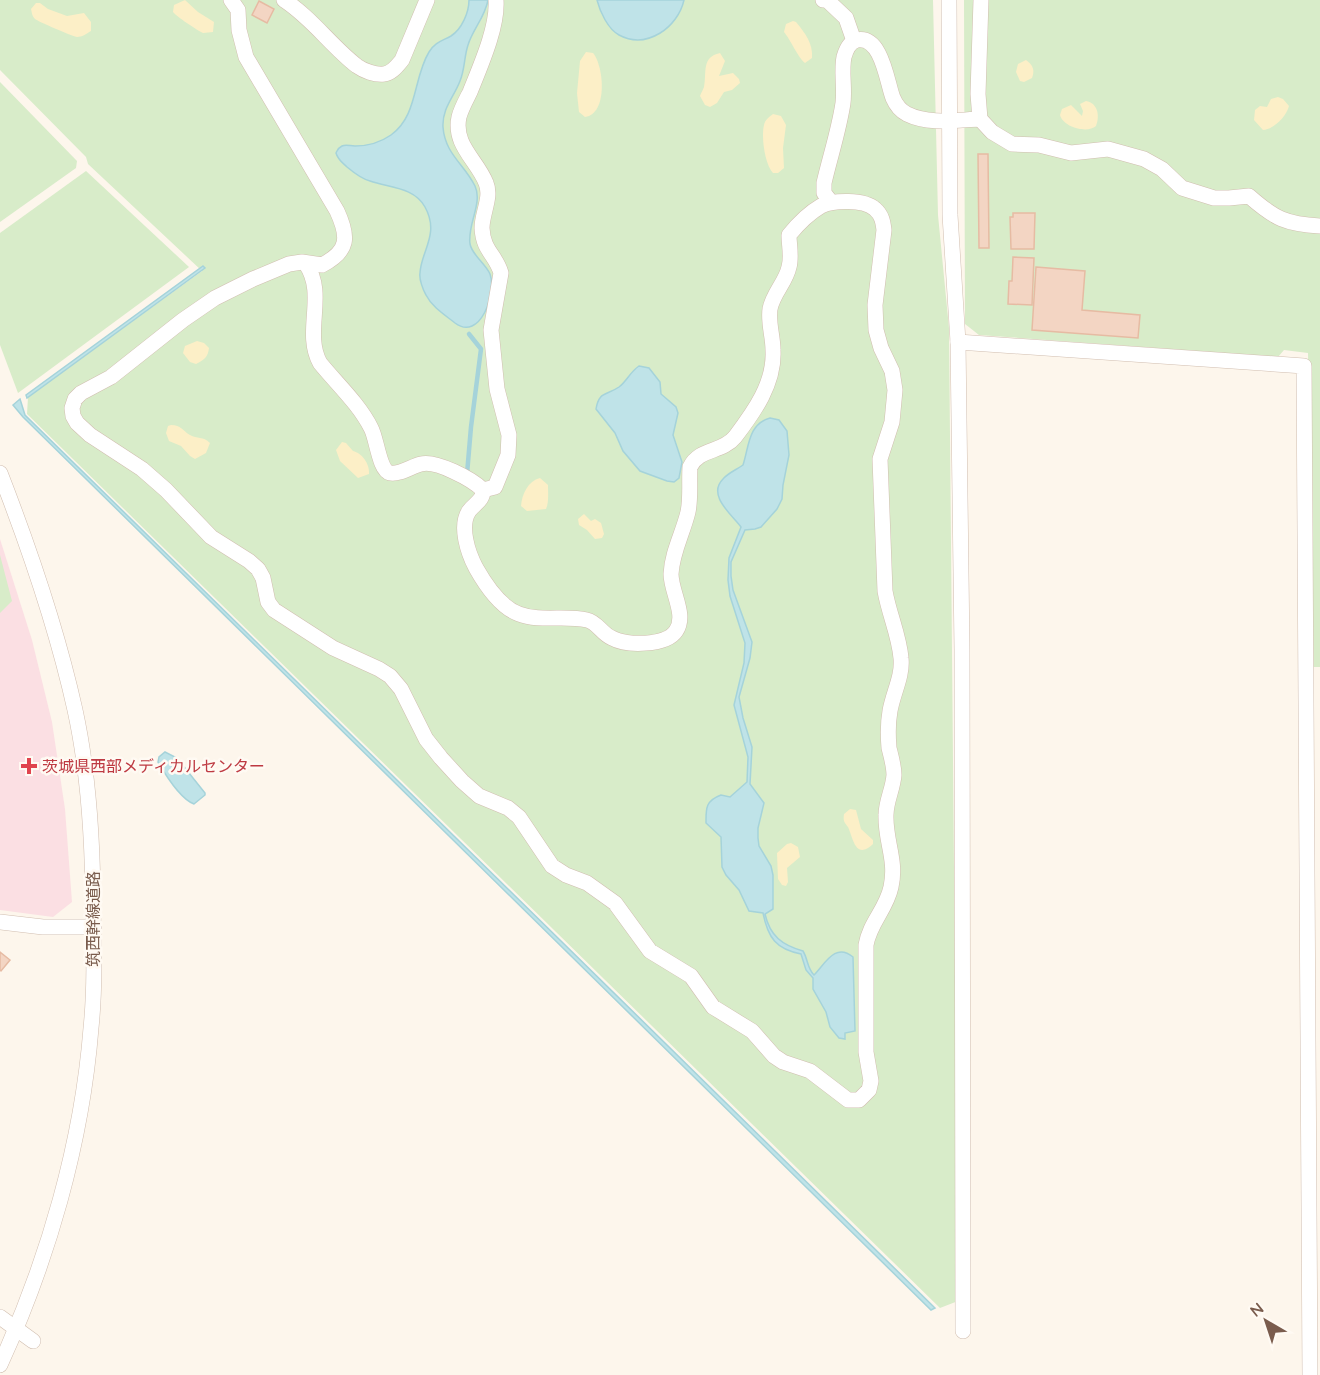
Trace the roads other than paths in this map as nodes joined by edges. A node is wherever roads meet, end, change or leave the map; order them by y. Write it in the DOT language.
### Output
graph roads {
  1 [pos="284,0"];
  2 [pos="427,0"];
  3 [pos="496,0"];
  4 [pos="824,0"];
  5 [pos="949,0"];
  6 [pos="981,0"];
  7 [pos="236,2"];
  8 [pos="854,40"];
  9 [pos="980,119"];
  10 [pos="950,120"];
  11 [pos="823,189"];
  12 [pos="831,202"];
  13 [pos="812,212"];
  14 [pos="1320,226"];
  15 [pos="314,269"];
  16 [pos="958,342"];
  17 [pos="0,473"];
  18 [pos="487,492"];
  19 [pos="1313,677"];
  20 [pos="0,922"];
  21 [pos="94,927"];
  22 [pos="0,1317"];
  23 [pos="16,1329"];
  24 [pos="963,1331"];
  25 [pos="33,1341"];
  26 [pos="0,1365"];
  27 [pos="1310,1375"];
  1 -- 2 [label="street"];
  3 -- 18 [label="street"];
  4 -- 8 [label="street"];
  5 -- 10 [label="street"];
  6 -- 9 [label="street"];
  7 -- 15 [label="street"];
  8 -- 10 [label="street"];
  8 -- 11 [label="street"];
  9 -- 10 [label="street"];
  9 -- 14 [label="street"];
  10 -- 16 [label="street"];
  11 -- 12 [label="street"];
  11 -- 13 [label="street"];
  12 -- 13 [label="street"];
  12 -- 15 [label="street"];
  13 -- 18 [label="street"];
  15 -- 18 [label="street"];
  16 -- 19 [label="street"];
  16 -- 24 [label="street"];
  17 -- 21 [label="street, 筑西幹線道路"];
  19 -- 27 [label="street"];
  20 -- 21 [label="street"];
  21 -- 23 [label="street, 筑西幹線道路"];
  22 -- 23 [label="street"];
  23 -- 25 [label="street"];
  23 -- 26 [label="street, 筑西幹線道路"];
}
